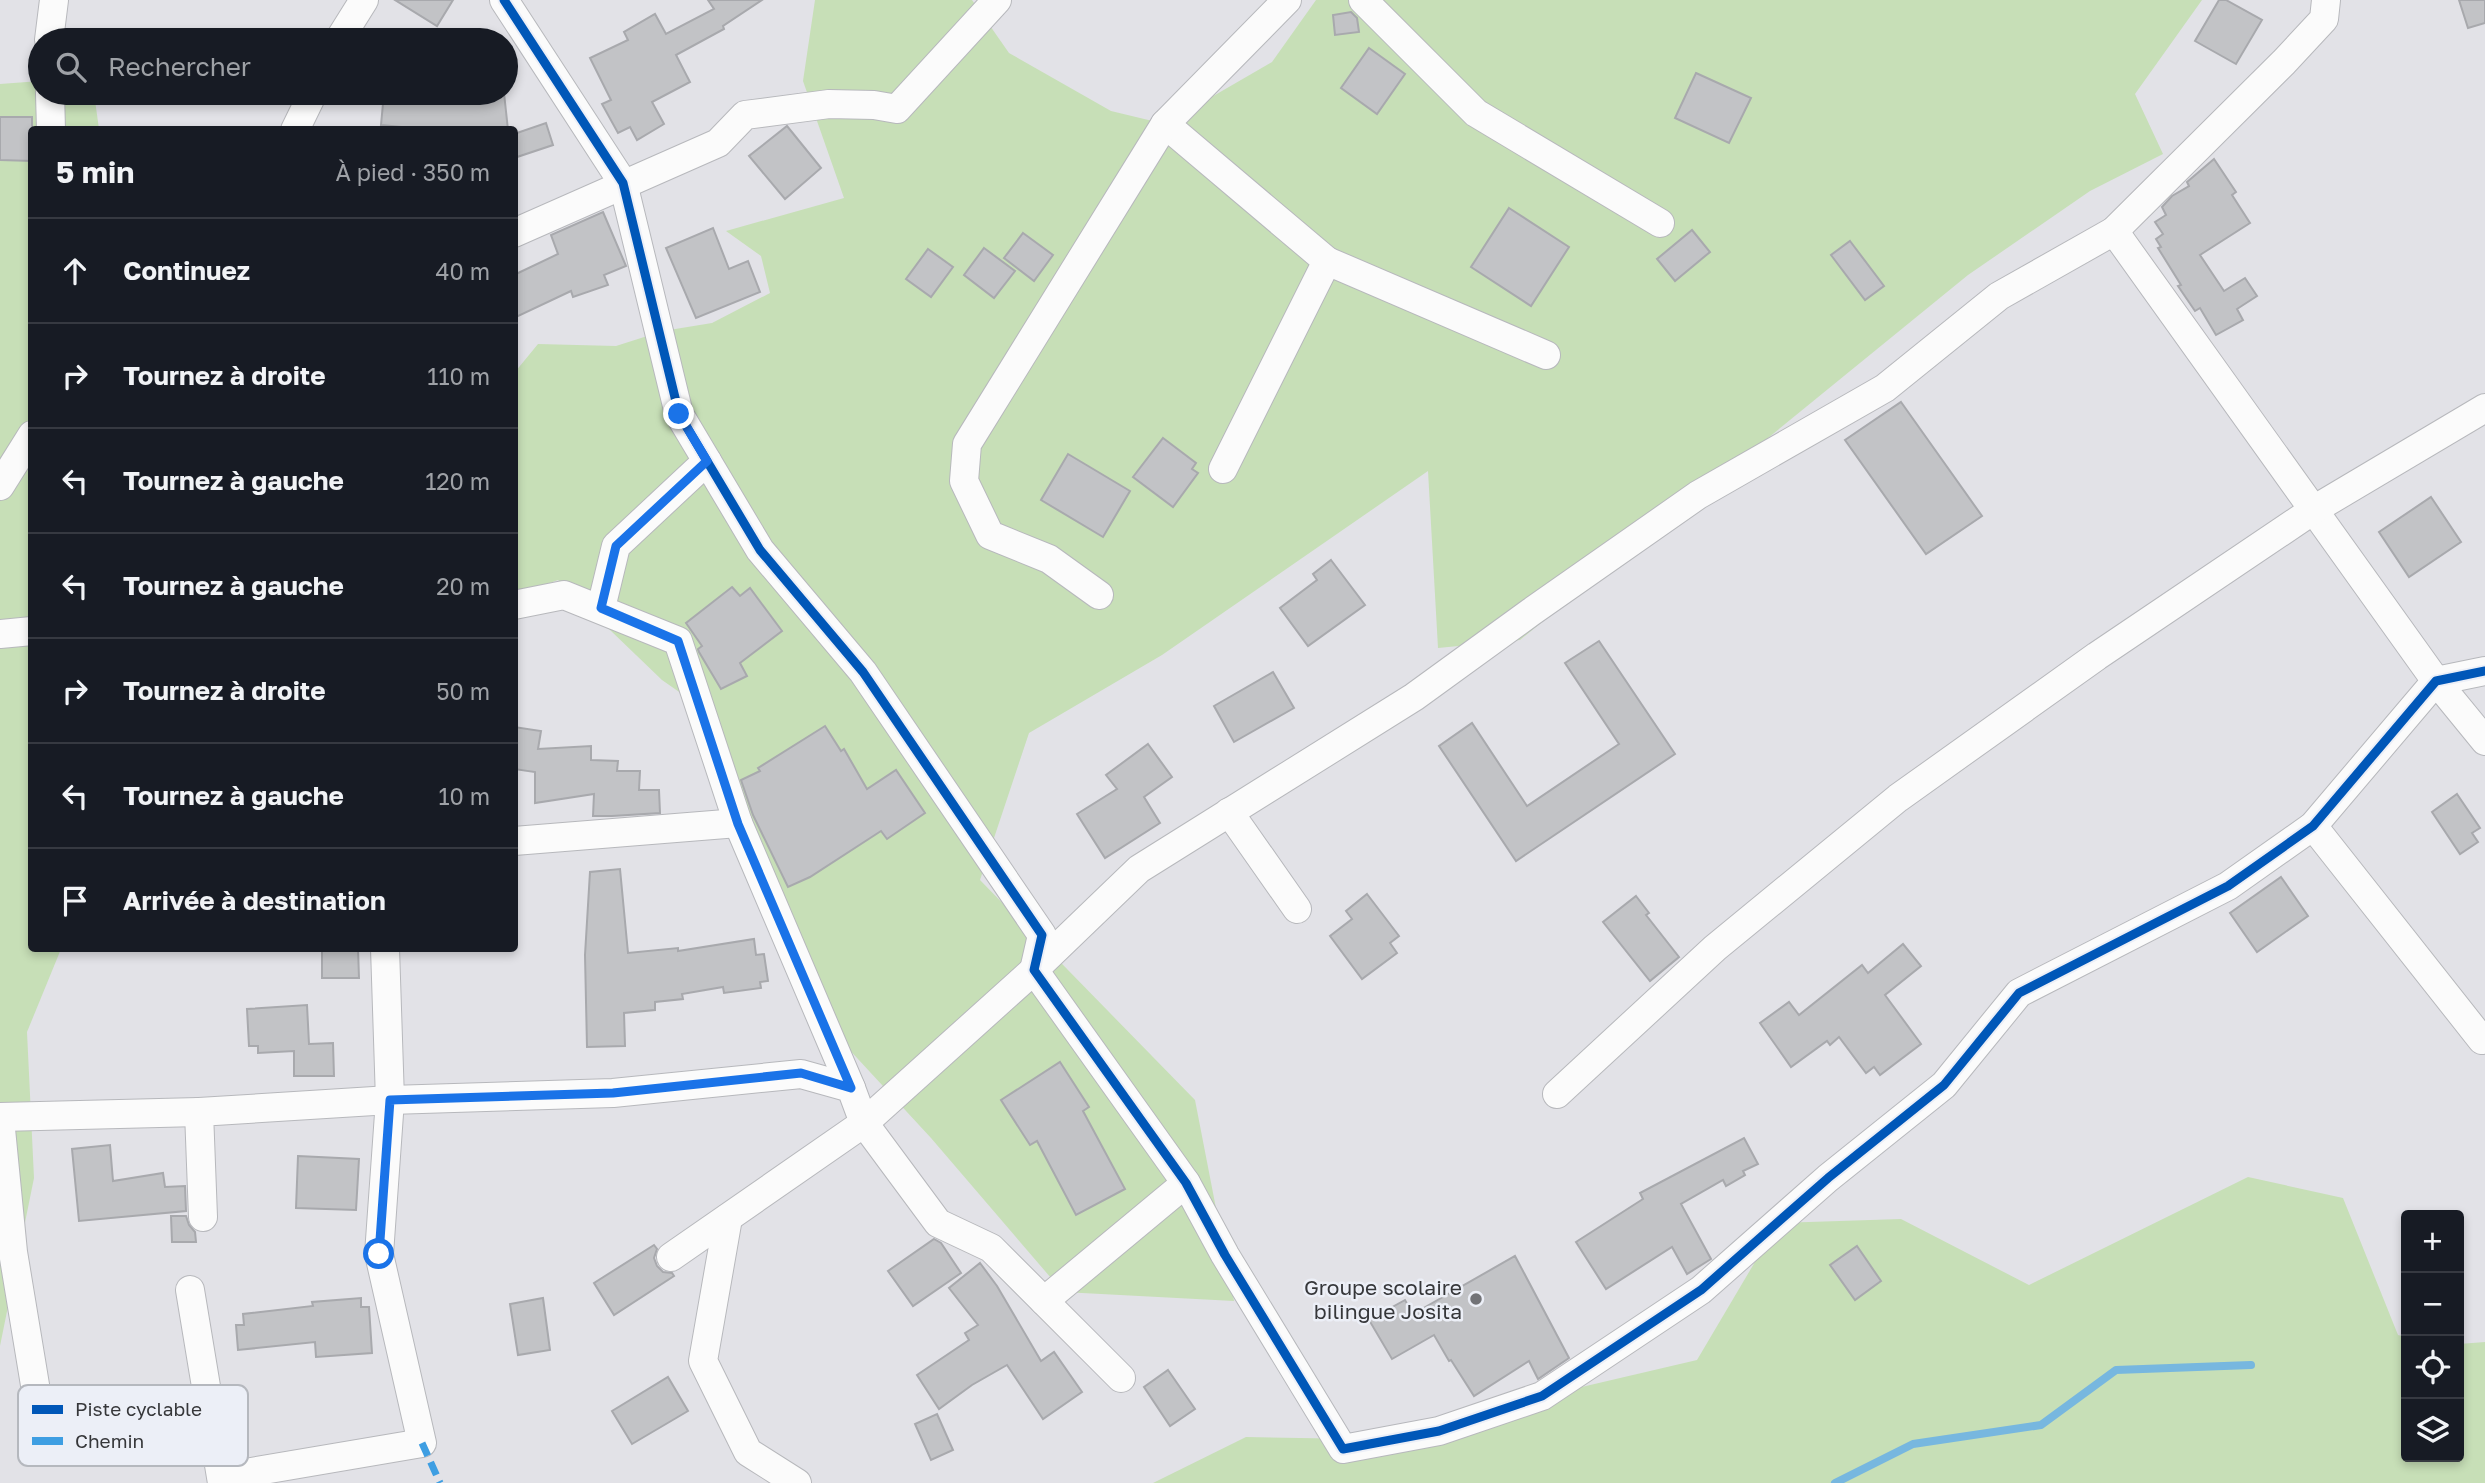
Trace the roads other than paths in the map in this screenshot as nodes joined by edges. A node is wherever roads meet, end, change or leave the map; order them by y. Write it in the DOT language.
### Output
graph roads {
  1 [pos="54,0"];
  2 [pos="364,0"];
  3 [pos="505,0"];
  4 [pos="997,0"];
  5 [pos="1287,0"];
  6 [pos="1363,0"];
  7 [pos="2326,0"];
  8 [pos="50,28"];
  9 [pos="346,28"];
  10 [pos="50,105"];
  11 [pos="307,105"];
  12 [pos="1166,124"];
  13 [pos="51,126"];
  14 [pos="297,126"];
  15 [pos="622,183"];
  16 [pos="1660,223"];
  17 [pos="518,231"];
  18 [pos="2114,231"];
  19 [pos="1327,261"];
  20 [pos="1546,355"];
  21 [pos="2485,408"];
  22 [pos="28,441"];
  23 [pos="707,461"];
  24 [pos="1223,469"];
  25 [pos="0,486"];
  26 [pos="2315,509"];
  27 [pos="1099,595"];
  28 [pos="519,601"];
  29 [pos="601,608"];
  30 [pos="28,631"];
  31 [pos="0,634"];
  32 [pos="2485,671"];
  33 [pos="2436,681"];
  34 [pos="2485,741"];
  35 [pos="1229,812"];
  36 [pos="738,824"];
  37 [pos="2313,827"];
  38 [pos="518,841"];
  39 [pos="1297,909"];
  40 [pos="385,952"];
  41 [pos="1034,970"];
  42 [pos="2482,1040"];
  43 [pos="851,1088"];
  44 [pos="1557,1094"];
  45 [pos="390,1100"];
  46 [pos="199,1112"];
  47 [pos="0,1118"];
  48 [pos="864,1123"];
  49 [pos="1186,1183"];
  50 [pos="203,1217"];
  51 [pos="728,1218"];
  52 [pos="671,1257"];
  53 [pos="190,1290"];
  54 [pos="1044,1301"];
  55 [pos="1121,1378"];
  56 [pos="35,1385"];
  57 [pos="206,1385"];
  58 [pos="222,1480"];
  59 [pos="797,1483"];
  1 -- 8 [label="street"];
  2 -- 9 [label="street"];
  3 -- 15 [label="street"];
  4 -- 15 [label="street"];
  5 -- 12 [label="street"];
  6 -- 16 [label="street"];
  7 -- 18 [label="street"];
  10 -- 13 [label="street"];
  11 -- 14 [label="street"];
  12 -- 19 [label="street"];
  12 -- 27 [label="street"];
  15 -- 17 [label="street"];
  15 -- 23 [label="street"];
  18 -- 26 [label="street"];
  18 -- 35 [label="street"];
  19 -- 20 [label="street"];
  19 -- 24 [label="street"];
  21 -- 26 [label="street"];
  22 -- 25 [label="street"];
  23 -- 29 [label="street"];
  23 -- 41 [label="street"];
  26 -- 33 [label="street"];
  26 -- 44 [label="street"];
  28 -- 29 [label="street"];
  29 -- 36 [label="street"];
  30 -- 31 [label="street"];
  32 -- 33 [label="street"];
  33 -- 34 [label="street"];
  33 -- 37 [label="street"];
  35 -- 39 [label="street"];
  35 -- 41 [label="street"];
  36 -- 38 [label="street"];
  36 -- 43 [label="street"];
  37 -- 42 [label="street"];
  37 -- 49 [label="street"];
  40 -- 45 [label="street"];
  41 -- 48 [label="street"];
  41 -- 49 [label="street"];
  43 -- 45 [label="street"];
  43 -- 48 [label="street"];
  45 -- 46 [label="street"];
  45 -- 58 [label="street"];
  46 -- 47 [label="street"];
  46 -- 50 [label="street"];
  47 -- 56 [label="street"];
  48 -- 51 [label="street"];
  48 -- 54 [label="street"];
  49 -- 54 [label="street"];
  51 -- 52 [label="street"];
  51 -- 59 [label="street"];
  53 -- 57 [label="street"];
  54 -- 55 [label="street"];
}
